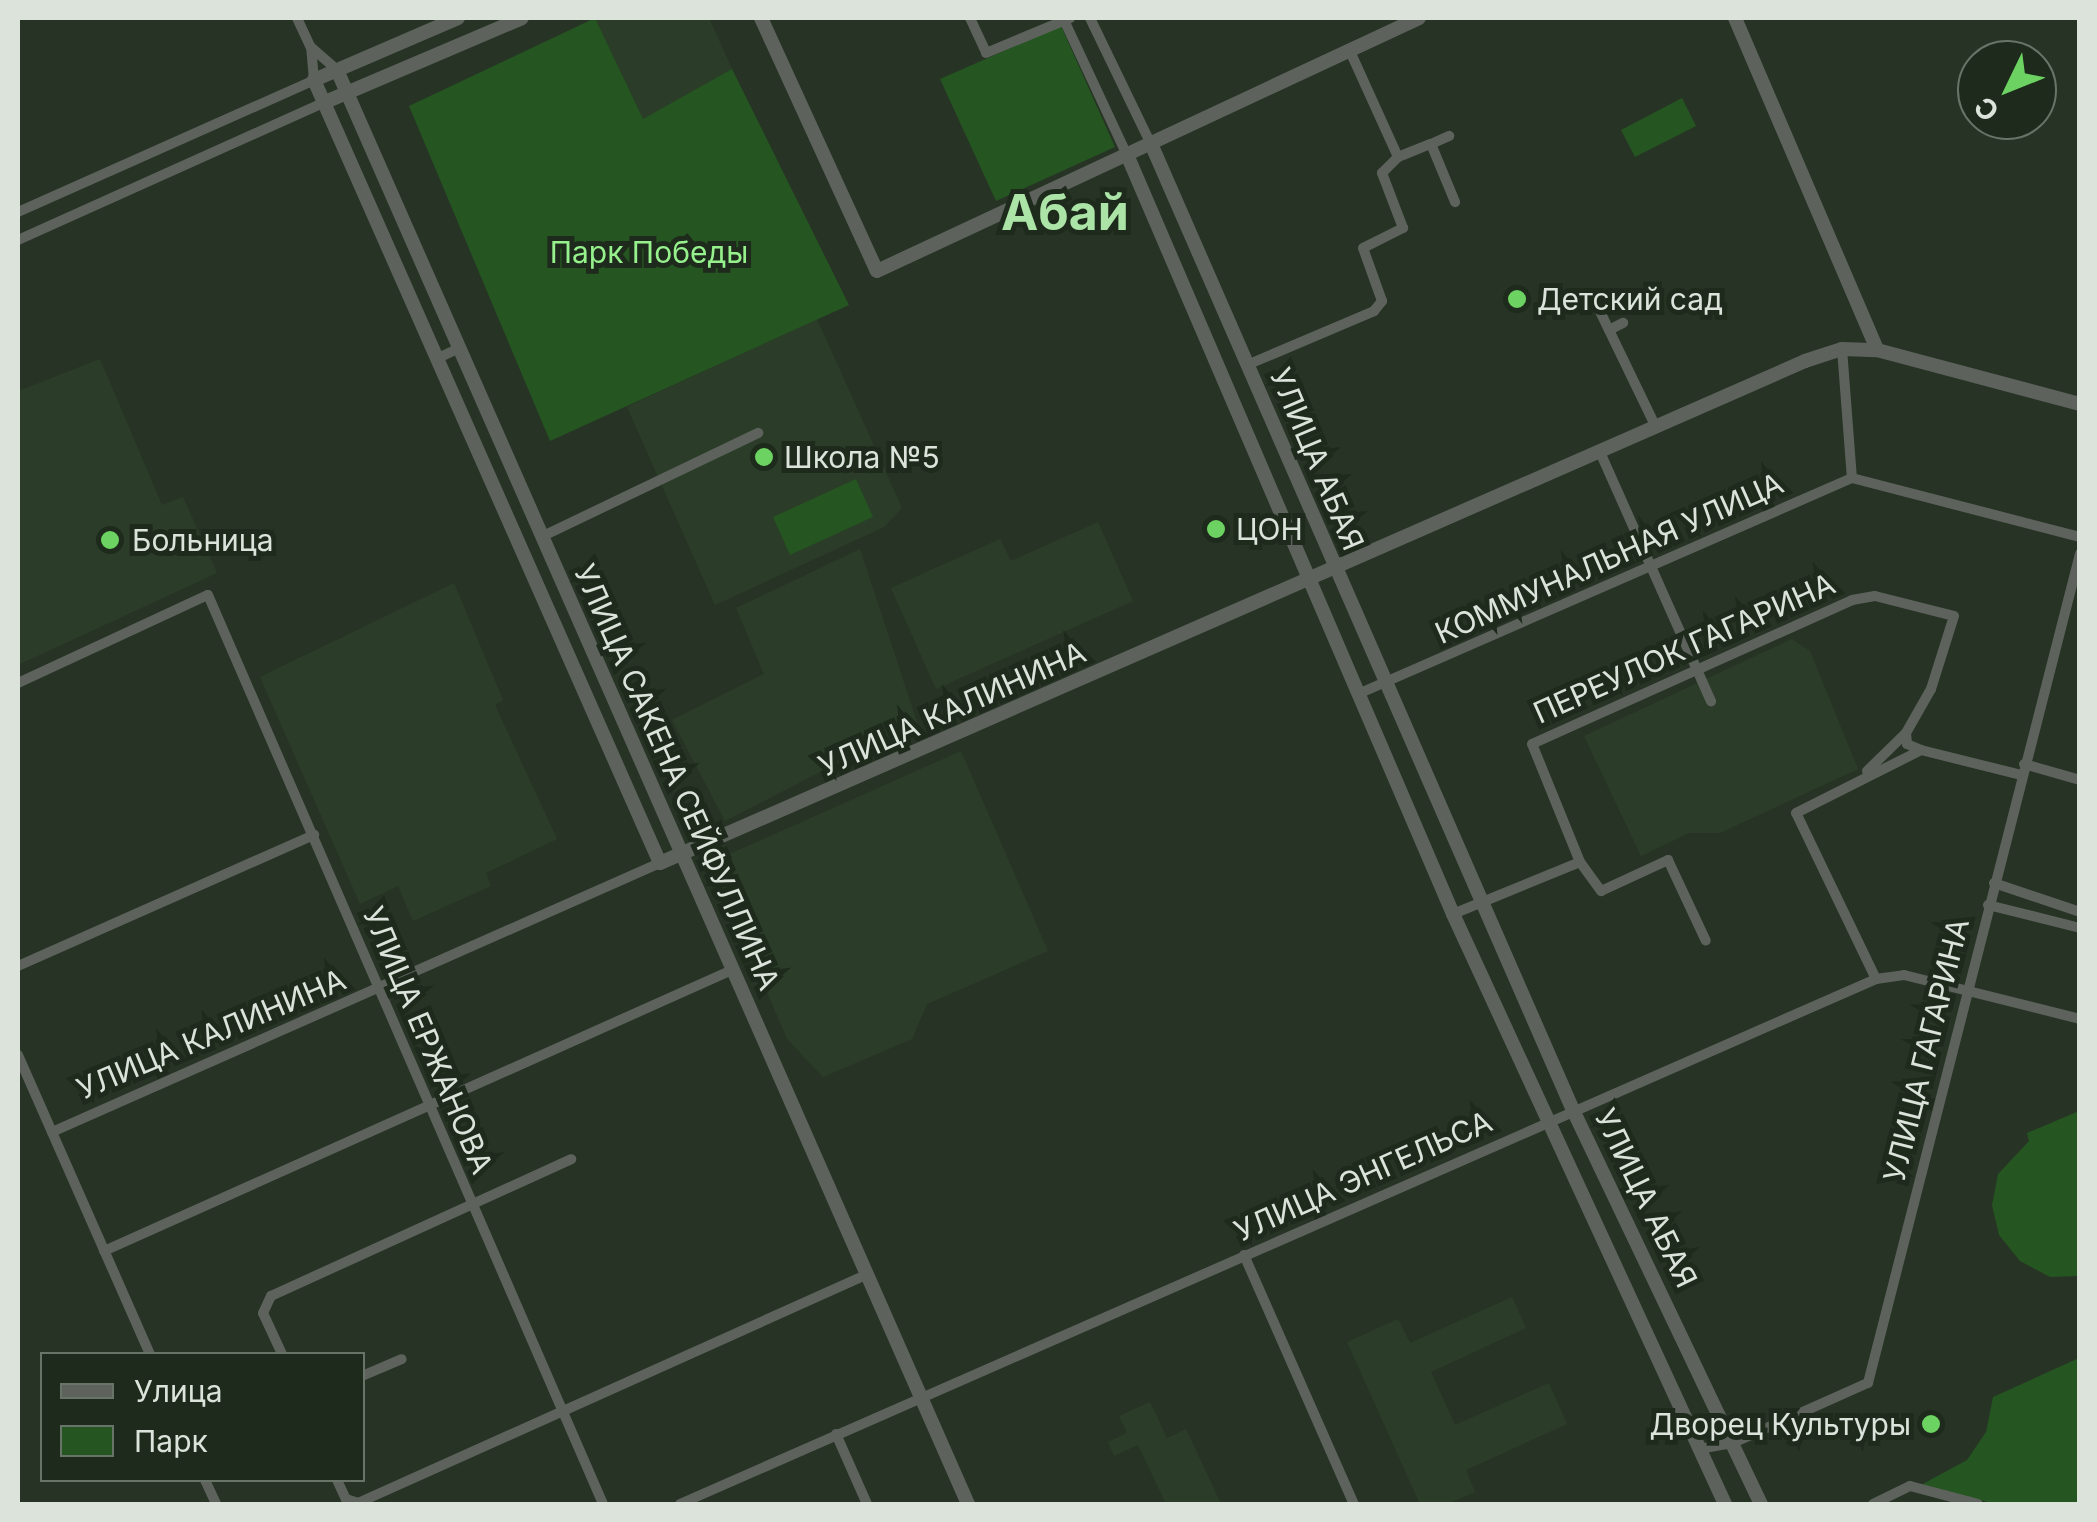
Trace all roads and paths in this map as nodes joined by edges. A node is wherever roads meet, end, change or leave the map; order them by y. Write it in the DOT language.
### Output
graph roads {
  1 [pos="297,18"];
  2 [pos="458,18"];
  3 [pos="522,18"];
  4 [pos="762,18"];
  5 [pos="970,18"];
  6 [pos="1090,18"];
  7 [pos="1420,18"];
  8 [pos="1735,18"];
  9 [pos="1067,19"];
  10 [pos="311,48"];
  11 [pos="1350,51"];
  12 [pos="337,70"];
  13 [pos="314,80"];
  14 [pos="347,93"];
  15 [pos="324,103"];
  16 [pos="1449,136"];
  17 [pos="1432,144"];
  18 [pos="1152,146"];
  19 [pos="1398,157"];
  20 [pos="1128,158"];
  21 [pos="48,199"];
  22 [pos="1455,202"];
  23 [pos="18,212"];
  24 [pos="58,223"];
  25 [pos="18,240"];
  26 [pos="1594,299"];
  27 [pos="1622,324"];
  28 [pos="1608,330"];
  29 [pos="457,349"];
  30 [pos="1842,350"];
  31 [pos="1877,350"];
  32 [pos="436,359"];
  33 [pos="1247,365"];
  34 [pos="1222,376"];
  35 [pos="2080,404"];
  36 [pos="1656,427"];
  37 [pos="758,433"];
  38 [pos="1600,452"];
  39 [pos="1852,478"];
  40 [pos="541,536"];
  41 [pos="2080,537"];
  42 [pos="2080,554"];
  43 [pos="1651,567"];
  44 [pos="1334,570"];
  45 [pos="1308,582"];
  46 [pos="1698,671"];
  47 [pos="1385,682"];
  48 [pos="18,683"];
  49 [pos="1358,694"];
  50 [pos="1711,701"];
  51 [pos="1906,734"];
  52 [pos="1921,750"];
  53 [pos="2022,770"];
  54 [pos="1858,780"];
  55 [pos="2080,780"];
  56 [pos="314,835"];
  57 [pos="683,858"];
  58 [pos="1580,862"];
  59 [pos="660,864"];
  60 [pos="1994,883"];
  61 [pos="1484,906"];
  62 [pos="1988,906"];
  63 [pos="2080,912"];
  64 [pos="1453,914"];
  65 [pos="2080,928"];
  66 [pos="1706,940"];
  67 [pos="18,966"];
  68 [pos="732,970"];
  69 [pos="1876,978"];
  70 [pos="378,991"];
  71 [pos="1966,991"];
  72 [pos="2080,1020"];
  73 [pos="18,1055"];
  74 [pos="428,1104"];
  75 [pos="1573,1110"];
  76 [pos="1546,1122"];
  77 [pos="52,1132"];
  78 [pos="571,1158"];
  79 [pos="472,1205"];
  80 [pos="104,1251"];
  81 [pos="1244,1255"];
  82 [pos="868,1274"];
  83 [pos="149,1352"];
  84 [pos="281,1352"];
  85 [pos="402,1359"];
  86 [pos="365,1375"];
  87 [pos="922,1396"];
  88 [pos="564,1415"];
  89 [pos="836,1434"];
  90 [pos="1733,1443"];
  91 [pos="1700,1449"];
  92 [pos="339,1482"];
  93 [pos="603,1504"];
  94 [pos="680,1504"];
  95 [pos="866,1504"];
  96 [pos="968,1504"];
  97 [pos="1354,1504"];
  98 [pos="1725,1504"];
  99 [pos="1762,1504"];
  100 [pos="1873,1504"];
  101 [pos="1978,1504"];
  1 -- 10 [label="street"];
  2 -- 12 [label="street"];
  3 -- 14 [label="street"];
  4 -- 20 [label="street"];
  5 -- 9 [label="street"];
  6 -- 18 [label="street"];
  7 -- 11 [label="street"];
  8 -- 31 [label="street"];
  9 -- 20 [label="street"];
  10 -- 12 [label="street"];
  10 -- 13 [label="street"];
  11 -- 18 [label="street"];
  11 -- 19 [label="street"];
  12 -- 13 [label="street"];
  12 -- 14 [label="street, УЛИЦА САКЕНА СЕЙФУЛЛИНА"];
  13 -- 15 [label="street, УЛИЦА САКЕНА СЕЙФУЛЛИНА"];
  13 -- 21 [label="street"];
  14 -- 15 [label="street"];
  14 -- 29 [label="street, УЛИЦА САКЕНА СЕЙФУЛЛИНА"];
  15 -- 24 [label="street"];
  15 -- 32 [label="street, УЛИЦА САКЕНА СЕЙФУЛЛИНА"];
  16 -- 17 [label="street"];
  17 -- 19 [label="street"];
  17 -- 22 [label="street"];
  18 -- 20 [label="street"];
  18 -- 33 [label="street"];
  19 -- 33 [label="street"];
  20 -- 34 [label="street"];
  21 -- 23 [label="street"];
  21 -- 24 [label="street"];
  24 -- 25 [label="street"];
  26 -- 28 [label="street"];
  27 -- 28 [label="street"];
  28 -- 36 [label="street"];
  29 -- 32 [label="street"];
  29 -- 40 [label="street, УЛИЦА САКЕНА СЕЙФУЛЛИНА"];
  30 -- 31 [label="street, УЛИЦА КАЛИНИНА"];
  30 -- 36 [label="street, УЛИЦА КАЛИНИНА"];
  30 -- 39 [label="street"];
  31 -- 35 [label="street, УЛИЦА КАЛИНИНА"];
  32 -- 59 [label="street, УЛИЦА САКЕНА СЕЙФУЛЛИНА"];
  33 -- 34 [label="street, УЛИЦА АБАЯ"];
  33 -- 44 [label="street, УЛИЦА АБАЯ"];
  34 -- 45 [label="street, УЛИЦА АБАЯ"];
  36 -- 38 [label="street, УЛИЦА КАЛИНИНА"];
  37 -- 40 [label="street"];
  38 -- 43 [label="street"];
  38 -- 44 [label="street, УЛИЦА КАЛИНИНА"];
  39 -- 41 [label="street"];
  39 -- 43 [label="street, КОММУНАЛЬНАЯ УЛИЦА"];
  40 -- 57 [label="street, УЛИЦА САКЕНА СЕЙФУЛЛИНА"];
  42 -- 53 [label="street, УЛИЦА ГАГАРИНА"];
  43 -- 46 [label="street"];
  43 -- 47 [label="street, КОММУНАЛЬНАЯ УЛИЦА"];
  44 -- 45 [label="street, УЛИЦА КАЛИНИНА"];
  44 -- 47 [label="street, УЛИЦА АБАЯ"];
  45 -- 49 [label="street, УЛИЦА АБАЯ"];
  45 -- 57 [label="street, УЛИЦА КАЛИНИНА"];
  46 -- 50 [label="street"];
  46 -- 51 [label="street, ПЕРЕУЛОК ГАГАРИНА"];
  46 -- 58 [label="street, ПЕРЕУЛОК ГАГАРИНА"];
  47 -- 49 [label="street, КОММУНАЛЬНАЯ УЛИЦА"];
  47 -- 61 [label="street, УЛИЦА АБАЯ"];
  48 -- 56 [label="street, УЛИЦА ЕРЖАНОВА"];
  49 -- 64 [label="street, УЛИЦА АБАЯ"];
  51 -- 52 [label="street"];
  51 -- 54 [label="street"];
  52 -- 53 [label="street"];
  52 -- 54 [label="street"];
  53 -- 55 [label="street"];
  53 -- 60 [label="street, УЛИЦА ГАГАРИНА"];
  54 -- 69 [label="street"];
  56 -- 67 [label="street"];
  56 -- 70 [label="street, УЛИЦА ЕРЖАНОВА"];
  57 -- 59 [label="street, УЛИЦА КАЛИНИНА"];
  57 -- 68 [label="street, УЛИЦА САКЕНА СЕЙФУЛЛИНА"];
  58 -- 61 [label="street"];
  58 -- 66 [label="street"];
  59 -- 70 [label="street, УЛИЦА КАЛИНИНА"];
  60 -- 62 [label="street, УЛИЦА ГАГАРИНА"];
  60 -- 63 [label="street"];
  61 -- 64 [label="street"];
  61 -- 75 [label="street, УЛИЦА АБАЯ"];
  62 -- 65 [label="street"];
  62 -- 71 [label="street, УЛИЦА ГАГАРИНА"];
  64 -- 76 [label="street, УЛИЦА АБАЯ"];
  68 -- 74 [label="street"];
  68 -- 82 [label="street, УЛИЦА САКЕНА СЕЙФУЛЛИНА"];
  69 -- 71 [label="street, УЛИЦА ЭНГЕЛЬСА"];
  69 -- 75 [label="street, УЛИЦА ЭНГЕЛЬСА"];
  70 -- 74 [label="street, УЛИЦА ЕРЖАНОВА"];
  70 -- 77 [label="street, УЛИЦА КАЛИНИНА"];
  71 -- 72 [label="street, УЛИЦА ЭНГЕЛЬСА"];
  71 -- 90 [label="street, УЛИЦА ГАГАРИНА"];
  73 -- 77 [label="street"];
  74 -- 79 [label="street, УЛИЦА ЕРЖАНОВА"];
  74 -- 80 [label="street"];
  75 -- 76 [label="street, УЛИЦА ЭНГЕЛЬСА"];
  75 -- 90 [label="street, УЛИЦА АБАЯ"];
  76 -- 81 [label="street, УЛИЦА ЭНГЕЛЬСА"];
  76 -- 91 [label="street, УЛИЦА АБАЯ"];
  77 -- 80 [label="street"];
  78 -- 79 [label="street"];
  79 -- 84 [label="street"];
  79 -- 88 [label="street, УЛИЦА ЕРЖАНОВА"];
  80 -- 83 [label="street"];
  81 -- 87 [label="street, УЛИЦА ЭНГЕЛЬСА"];
  81 -- 97 [label="street"];
  82 -- 87 [label="street, УЛИЦА САКЕНА СЕЙФУЛЛИНА"];
  82 -- 88 [label="street"];
  85 -- 86 [label="street"];
  87 -- 89 [label="street, УЛИЦА ЭНГЕЛЬСА"];
  87 -- 96 [label="street, УЛИЦА САКЕНА СЕЙФУЛЛИНА"];
  88 -- 92 [label="street"];
  88 -- 93 [label="street, УЛИЦА ЕРЖАНОВА"];
  89 -- 94 [label="street, УЛИЦА ЭНГЕЛЬСА"];
  89 -- 95 [label="street"];
  90 -- 91 [label="street, УЛИЦА ГАГАРИНА"];
  90 -- 99 [label="street, УЛИЦА АБАЯ"];
  91 -- 98 [label="street, УЛИЦА АБАЯ"];
  100 -- 101 [label="street"];
}
